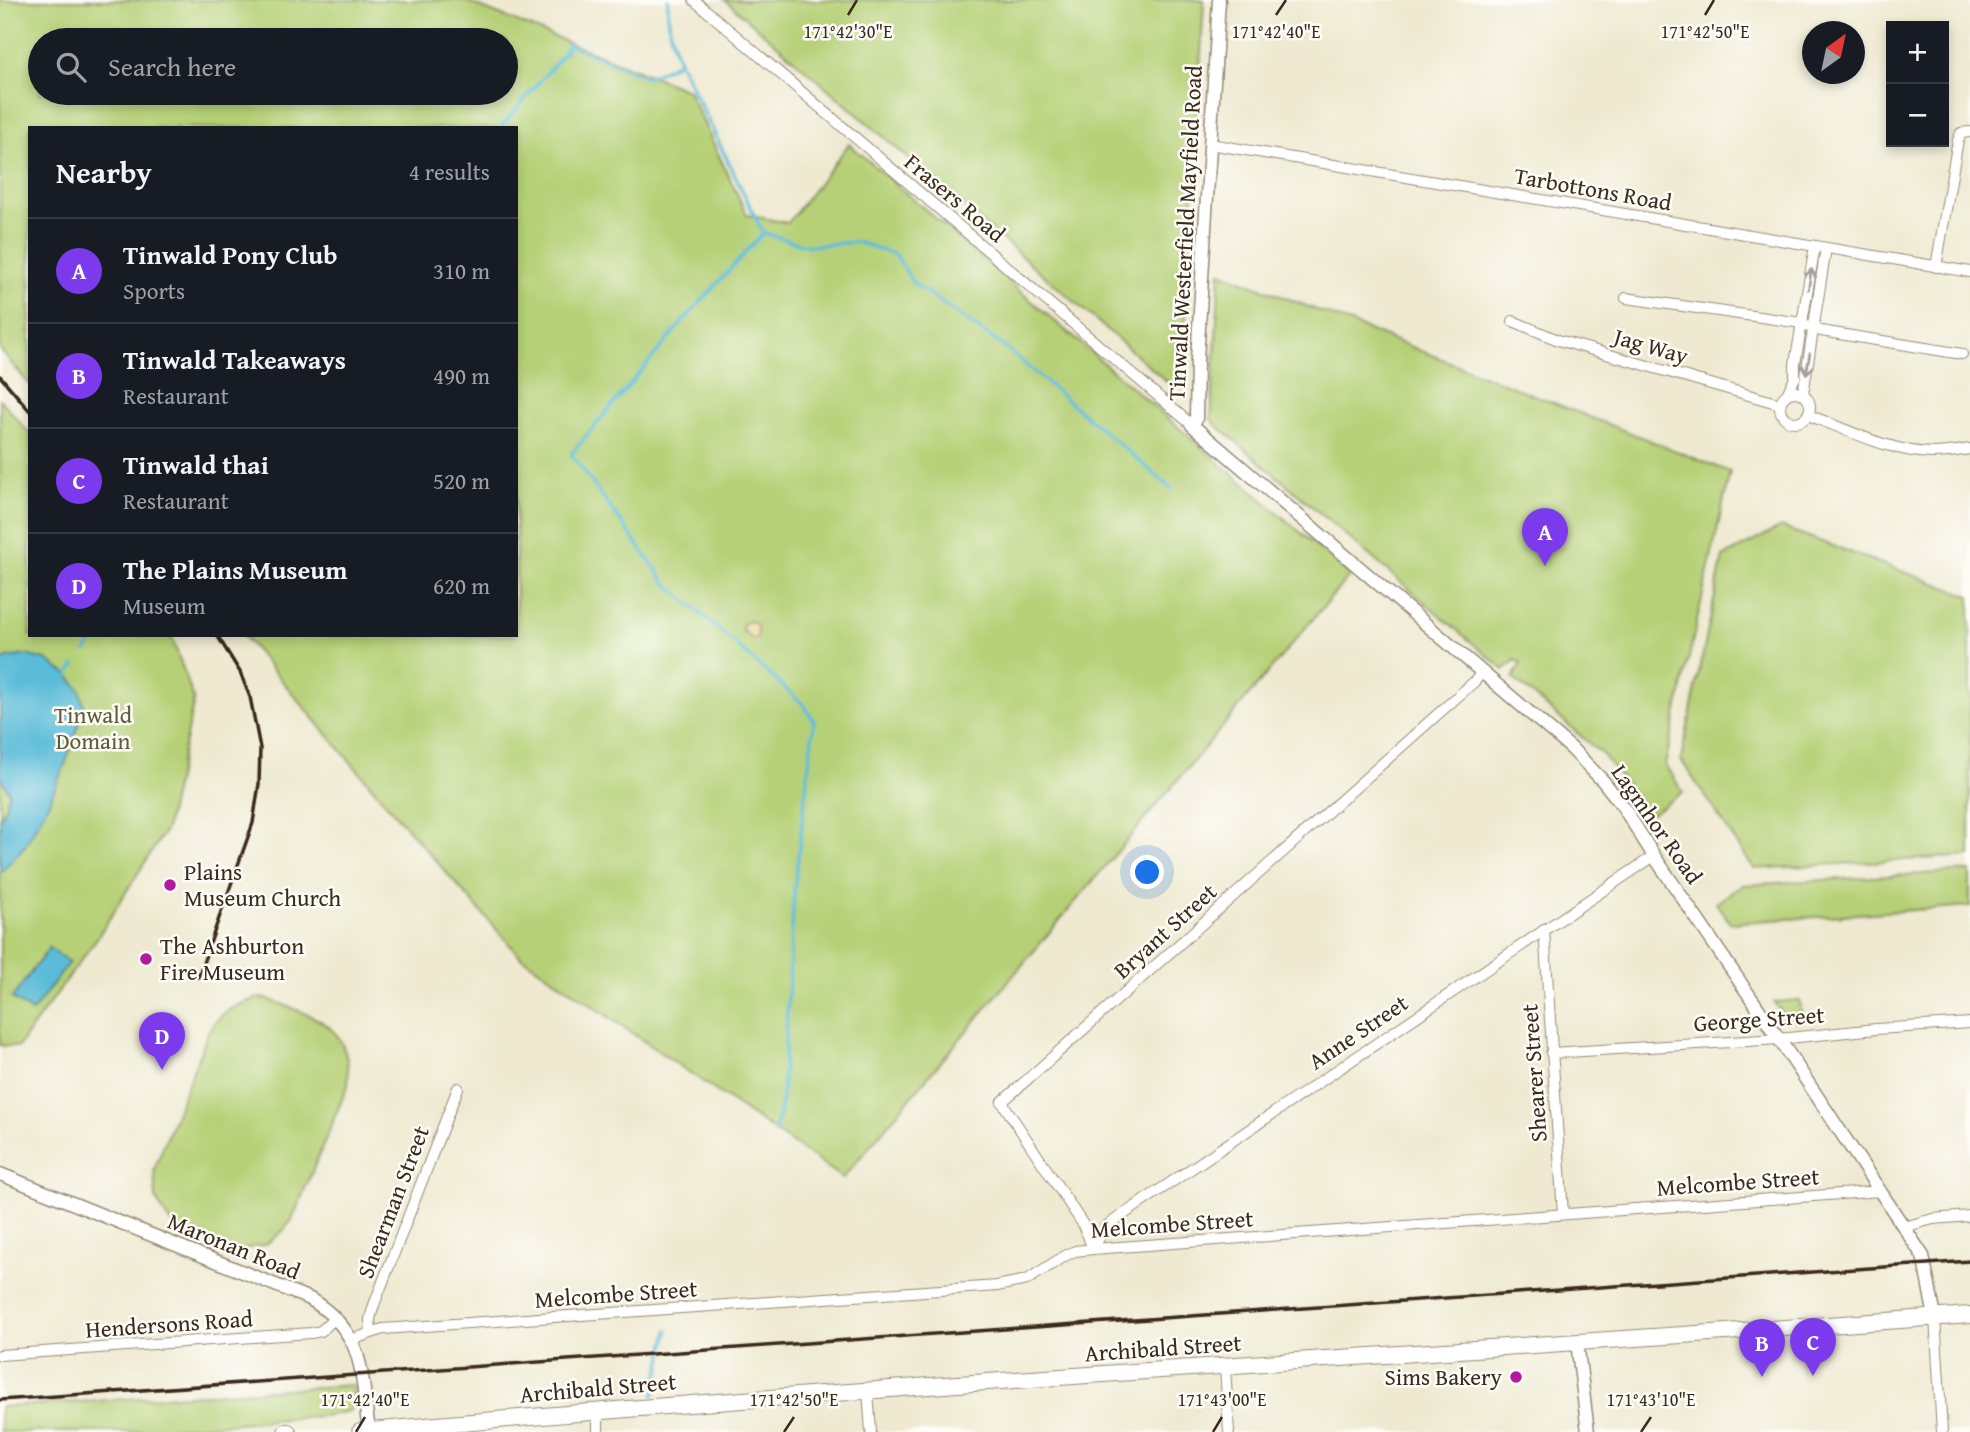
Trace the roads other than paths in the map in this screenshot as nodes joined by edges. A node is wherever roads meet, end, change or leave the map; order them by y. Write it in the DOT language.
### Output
graph roads {
  1 [pos="694,0"];
  2 [pos="1219,0"];
  3 [pos="1970,132"];
  4 [pos="1210,144"];
  5 [pos="1815,246"];
  6 [pos="1826,248"];
  7 [pos="1936,267"];
  8 [pos="1970,272"];
  9 [pos="1626,298"];
  10 [pos="1513,321"];
  11 [pos="1802,325"];
  12 [pos="1814,329"];
  13 [pos="1962,354"];
  14 [pos="1787,394"];
  15 [pos="1803,394"];
  16 [pos="1780,404"];
  17 [pos="1808,415"];
  18 [pos="1192,425"];
  19 [pos="1970,449"];
  20 [pos="1482,672"];
  21 [pos="1654,856"];
  22 [pos="1544,929"];
  23 [pos="1970,1023"];
  24 [pos="1779,1039"];
  25 [pos="1551,1053"];
  26 [pos="458,1088"];
  27 [pos="0,1174"];
  28 [pos="1881,1191"];
  29 [pos="1563,1214"];
  30 [pos="1970,1216"];
  31 [pos="1904,1227"];
  32 [pos="1093,1249"];
  33 [pos="1970,1315"];
  34 [pos="1935,1317"];
  35 [pos="335,1318"];
  36 [pos="371,1332"];
  37 [pos="351,1340"];
  38 [pos="1577,1342"];
  39 [pos="0,1356"];
  40 [pos="1225,1366"];
  41 [pos="868,1391"];
  42 [pos="598,1410"];
  43 [pos="369,1431"];
  44 [pos="360,1432"];
  45 [pos="598,1432"];
  46 [pos="871,1432"];
  47 [pos="1229,1432"];
  48 [pos="1588,1432"];
  49 [pos="1942,1432"];
  1 -- 18 [label="street, Frasers Road"];
  2 -- 4 [label="street, Tinwald Westerfield Mayfield Road"];
  3 -- 7 [label="street"];
  4 -- 5 [label="street, Tarbottons Road"];
  4 -- 18 [label="street, Tinwald Westerfield Mayfield Road"];
  5 -- 6 [label="street, Tarbottons Road"];
  11 -- 5 [label="street, one-way"];
  6 -- 7 [label="street, Tarbottons Road"];
  6 -- 12 [label="street"];
  7 -- 8 [label="street, Tarbottons Road"];
  9 -- 11 [label="street"];
  10 -- 16 [label="street, Jag Way"];
  11 -- 12 [label="street"];
  11 -- 14 [label="street"];
  12 -- 13 [label="street"];
  12 -- 15 [label="street, one-way"];
  14 -- 15 [label="street"];
  14 -- 16 [label="street"];
  15 -- 17 [label="street"];
  16 -- 17 [label="street"];
  17 -- 19 [label="street"];
  18 -- 20 [label="street, Lagmhor Road"];
  20 -- 21 [label="street, Lagmhor Road"];
  20 -- 32 [label="street, Bryant Street"];
  21 -- 22 [label="street, Anne Street"];
  21 -- 24 [label="street, Lagmhor Road"];
  22 -- 25 [label="street, Shearer Street"];
  22 -- 32 [label="street, Anne Street"];
  23 -- 24 [label="street, George Street"];
  24 -- 25 [label="street, George Street"];
  24 -- 28 [label="street, Lagmhor Road"];
  25 -- 29 [label="street, Shearer Street"];
  26 -- 36 [label="street, Shearman Street"];
  27 -- 35 [label="street, Maronan Road"];
  28 -- 29 [label="street, Melcombe Street"];
  28 -- 31 [label="street, Lagmhor Road"];
  29 -- 32 [label="street, Melcombe Street"];
  30 -- 31 [label="street"];
  31 -- 34 [label="street, Lagmhor Road"];
  32 -- 36 [label="street, Melcombe Street"];
  33 -- 34 [label="highway, Archibald Street"];
  34 -- 38 [label="highway, Archibald Street"];
  34 -- 49 [label="street"];
  35 -- 37 [label="street, Maronan Road"];
  35 -- 39 [label="street, Hendersons Road"];
  36 -- 37 [label="street, Melcombe Street"];
  37 -- 43 [label="street, Maronan Road"];
  38 -- 40 [label="highway, Archibald Street"];
  38 -- 48 [label="street"];
  40 -- 41 [label="highway, Archibald Street"];
  40 -- 47 [label="street"];
  41 -- 42 [label="highway, Archibald Street"];
  41 -- 46 [label="street"];
  42 -- 43 [label="highway, Archibald Street"];
  42 -- 45 [label="street"];
  43 -- 44 [label="highway, Archibald Street"];
}
